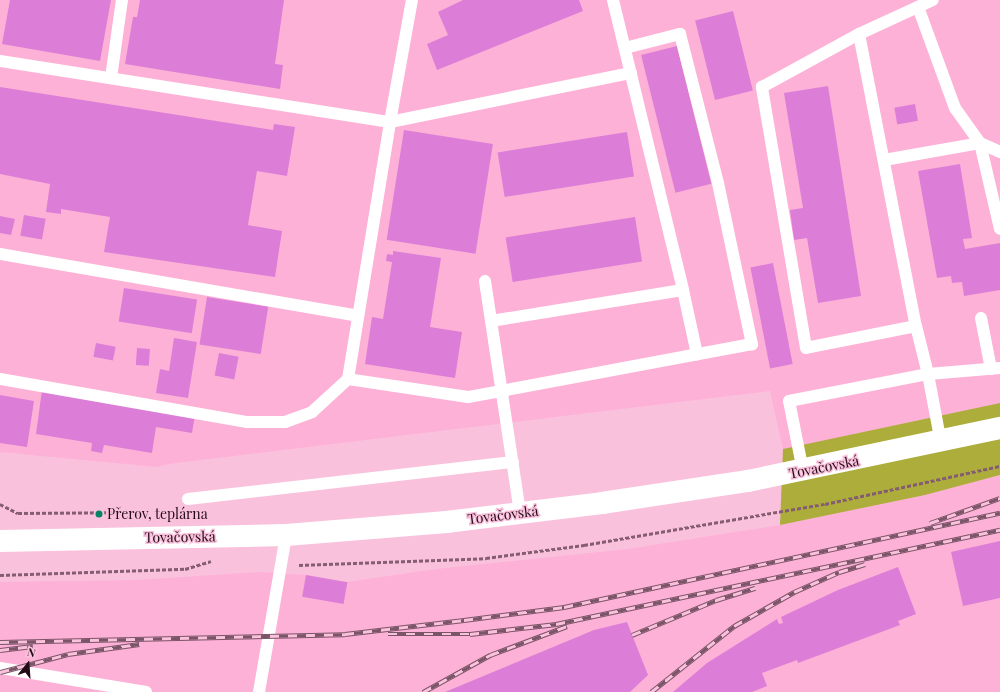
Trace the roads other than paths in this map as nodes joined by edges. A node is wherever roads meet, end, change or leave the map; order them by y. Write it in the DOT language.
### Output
graph roads {
  1 [pos="122,0"];
  2 [pos="412,0"];
  3 [pos="614,0"];
  4 [pos="933,0"];
  5 [pos="918,7"];
  6 [pos="859,34"];
  7 [pos="625,48"];
  8 [pos="0,61"];
  9 [pos="631,73"];
  10 [pos="111,78"];
  11 [pos="390,122"];
  12 [pos="980,143"];
  13 [pos="1000,152"];
  14 [pos="884,160"];
  15 [pos="1000,229"];
  16 [pos="0,254"];
  17 [pos="485,281"];
  18 [pos="684,290"];
  19 [pos="358,316"];
  20 [pos="981,318"];
  21 [pos="491,322"];
  22 [pos="916,326"];
  23 [pos="697,354"];
  24 [pos="996,369"];
  25 [pos="928,374"];
  26 [pos="0,379"];
  27 [pos="348,379"];
  28 [pos="502,390"];
  29 [pos="1000,428"];
  30 [pos="942,443"];
  31 [pos="513,462"];
  32 [pos="803,471"];
  33 [pos="188,499"];
  34 [pos="520,514"];
  35 [pos="286,535"];
  36 [pos="0,542"];
  37 [pos="0,668"];
  38 [pos="146,692"];
  39 [pos="259,692"];
  1 -- 10 [label="lane"];
  2 -- 11 [label="lane"];
  3 -- 7 [label="lane"];
  4 -- 5 [label="lane"];
  5 -- 6 [label="lane"];
  5 -- 12 [label="lane"];
  6 -- 14 [label="lane"];
  6 -- 22 [label="lane"];
  7 -- 9 [label="lane"];
  7 -- 23 [label="lane"];
  8 -- 10 [label="lane"];
  9 -- 11 [label="lane"];
  9 -- 18 [label="lane"];
  10 -- 11 [label="lane"];
  11 -- 19 [label="lane"];
  12 -- 13 [label="lane"];
  12 -- 14 [label="lane"];
  12 -- 15 [label="lane"];
  14 -- 22 [label="lane"];
  16 -- 19 [label="lane"];
  17 -- 21 [label="lane"];
  18 -- 21 [label="lane"];
  18 -- 23 [label="lane"];
  19 -- 27 [label="lane"];
  20 -- 24 [label="lane"];
  21 -- 28 [label="lane"];
  22 -- 25 [label="lane"];
  23 -- 28 [label="lane"];
  24 -- 25 [label="lane"];
  25 -- 30 [label="lane"];
  25 -- 32 [label="lane"];
  26 -- 27 [label="lane"];
  27 -- 28 [label="lane"];
  28 -- 31 [label="lane"];
  29 -- 30 [label="main road, Tovačovská"];
  30 -- 32 [label="main road, Tovačovská"];
  31 -- 33 [label="lane"];
  31 -- 34 [label="lane"];
  32 -- 34 [label="main road, Tovačovská"];
  34 -- 35 [label="main road, Tovačovská"];
  35 -- 36 [label="main road, Tovačovská"];
  35 -- 39 [label="lane"];
  37 -- 38 [label="lane"];
}
